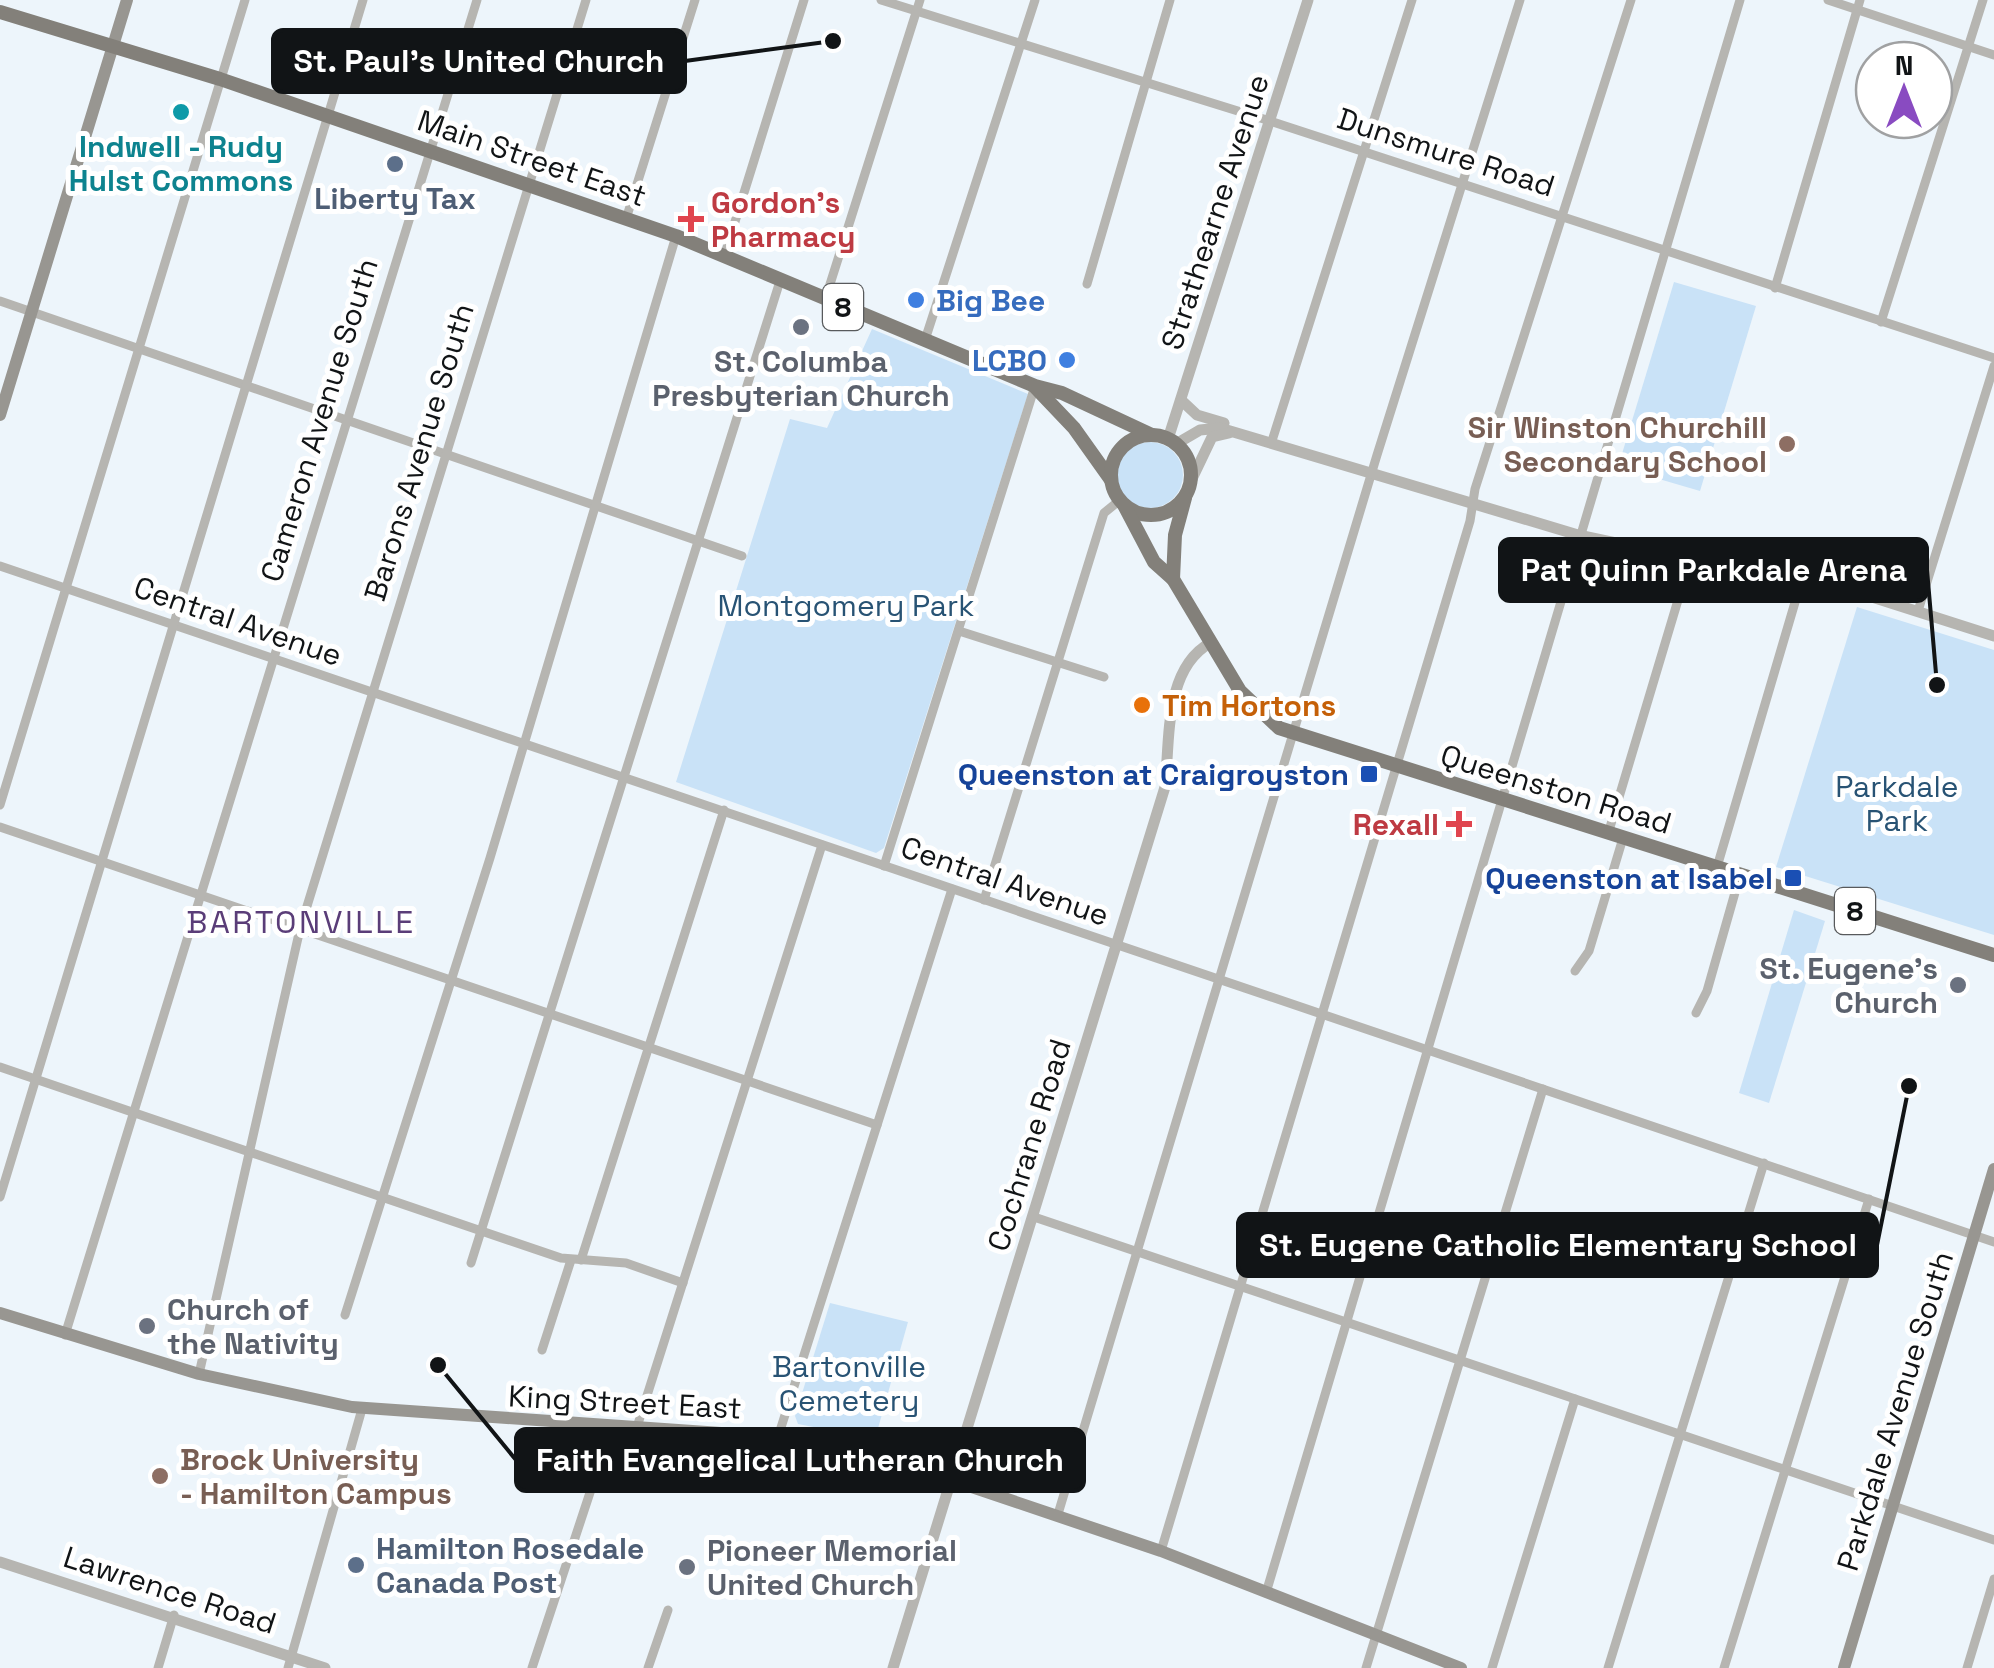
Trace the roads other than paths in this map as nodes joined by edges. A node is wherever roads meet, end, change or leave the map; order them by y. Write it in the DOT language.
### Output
graph roads {
  1 [pos="5,0"];
  2 [pos="126,0"];
  3 [pos="246,0"];
  4 [pos="363,0"];
  5 [pos="477,0"];
  6 [pos="586,0"];
  7 [pos="696,0"];
  8 [pos="804,0"];
  9 [pos="881,0"];
  10 [pos="1035,0"];
  11 [pos="1170,0"];
  12 [pos="1308,0"];
  13 [pos="1412,0"];
  14 [pos="1520,0"];
  15 [pos="1631,0"];
  16 [pos="1740,0"];
  17 [pos="1828,0"];
  18 [pos="1982,0"];
  19 [pos="918,5"];
  20 [pos="1859,5"];
  21 [pos="0,13"];
  22 [pos="1021,43"];
  23 [pos="112,44"];
  24 [pos="1968,46"];
  25 [pos="1994,54"];
  26 [pos="220,79"];
  27 [pos="1144,81"];
  28 [pos="328,117"];
  29 [pos="1270,122"];
  30 [pos="429,152"];
  31 [pos="1364,152"];
  32 [pos="1462,184"];
  33 [pos="527,185"];
  34 [pos="1561,216"];
  35 [pos="626,219"];
  36 [pos="676,236"];
  37 [pos="1664,250"];
  38 [pos="724,257"];
  39 [pos="780,281"];
  40 [pos="1087,284"];
  41 [pos="1775,288"];
  42 [pos="825,300"];
  43 [pos="0,302"];
  44 [pos="31,311"];
  45 [pos="1882,322"];
  46 [pos="926,340"];
  47 [pos="138,348"];
  48 [pos="1994,358"];
  49 [pos="1994,366"];
  50 [pos="246,385"];
  51 [pos="1035,386"];
  52 [pos="1181,400"];
  53 [pos="0,415"];
  54 [pos="346,418"];
  55 [pos="1152,435"];
  56 [pos="1235,435"];
  57 [pos="1172,441"];
  58 [pos="1271,444"];
  59 [pos="445,452"];
  60 [pos="1373,474"];
  61 [pos="1111,480"];
  62 [pos="1191,481"];
  63 [pos="1185,497"];
  64 [pos="1122,503"];
  65 [pos="596,504"];
  66 [pos="1472,506"];
  67 [pos="1578,535"];
  68 [pos="697,539"];
  69 [pos="742,556"];
  70 [pos="1690,560"];
  71 [pos="0,566"];
  72 [pos="1173,579"];
  73 [pos="1801,582"];
  74 [pos="66,590"];
  75 [pos="1918,611"];
  76 [pos="174,625"];
  77 [pos="959,631"];
  78 [pos="1994,636"];
  79 [pos="1210,643"];
  80 [pos="272,658"];
  81 [pos="1059,664"];
  82 [pos="1104,678"];
  83 [pos="372,693"];
  84 [pos="1294,735"];
  85 [pos="524,744"];
  86 [pos="1396,768"];
  87 [pos="626,775"];
  88 [pos="1500,800"];
  89 [pos="0,806"];
  90 [pos="724,810"];
  91 [pos="0,827"];
  92 [pos="1615,836"];
  93 [pos="822,845"];
  94 [pos="102,862"];
  95 [pos="884,866"];
  96 [pos="1717,867"];
  97 [pos="1740,875"];
  98 [pos="952,889"];
  99 [pos="200,895"];
  100 [pos="984,900"];
  101 [pos="300,929"];
  102 [pos="1116,944"];
  103 [pos="1994,954"];
  104 [pos="1574,971"];
  105 [pos="1220,978"];
  106 [pos="452,980"];
  107 [pos="1322,1012"];
  108 [pos="1696,1013"];
  109 [pos="550,1014"];
  110 [pos="648,1047"];
  111 [pos="1427,1049"];
  112 [pos="0,1067"];
  113 [pos="36,1079"];
  114 [pos="749,1082"];
  115 [pos="1542,1089"];
  116 [pos="133,1112"];
  117 [pos="877,1124"];
  118 [pos="250,1151"];
  119 [pos="1764,1163"];
  120 [pos="1994,1170"];
  121 [pos="1,1189"];
  122 [pos="382,1198"];
  123 [pos="1869,1199"];
  124 [pos="1034,1216"];
  125 [pos="481,1232"];
  126 [pos="1974,1235"];
  127 [pos="1994,1242"];
  128 [pos="1136,1250"];
  129 [pos="576,1260"];
  130 [pos="471,1263"];
  131 [pos="683,1283"];
  132 [pos="1241,1286"];
  133 [pos="0,1313"];
  134 [pos="345,1315"];
  135 [pos="1346,1321"];
  136 [pos="65,1335"];
  137 [pos="542,1350"];
  138 [pos="1459,1360"];
  139 [pos="199,1374"];
  140 [pos="1575,1399"];
  141 [pos="362,1409"];
  142 [pos="612,1426"];
  143 [pos="637,1427"];
  144 [pos="1680,1434"];
  145 [pos="778,1437"];
  146 [pos="1785,1470"];
  147 [pos="950,1478"];
  148 [pos="1892,1506"];
  149 [pos="1058,1514"];
  150 [pos="1994,1540"];
  151 [pos="1161,1551"];
  152 [pos="0,1562"];
  153 [pos="1994,1579"];
  154 [pos="1266,1593"];
  155 [pos="668,1610"];
  156 [pos="174,1615"];
  157 [pos="1375,1634"];
  158 [pos="290,1662"];
  159 [pos="158,1668"];
  160 [pos="324,1668"];
  161 [pos="532,1668"];
  162 [pos="648,1668"];
  163 [pos="893,1668"];
  164 [pos="1366,1668"];
  165 [pos="1460,1668"];
  166 [pos="1492,1668"];
  167 [pos="1608,1668"];
  168 [pos="1724,1668"];
  169 [pos="1844,1668"];
  170 [pos="1967,1668"];
  1 -- 21 [label="street"];
  2 -- 23 [label="main road"];
  3 -- 26 [label="street"];
  4 -- 28 [label="street"];
  5 -- 30 [label="street, Cameron Avenue South"];
  6 -- 33 [label="street, Barons Avenue South"];
  7 -- 35 [label="street"];
  8 -- 38 [label="street"];
  9 -- 19 [label="street, Dunsmure Road"];
  10 -- 22 [label="street"];
  11 -- 27 [label="street"];
  12 -- 29 [label="street, Strathearne Avenue"];
  13 -- 31 [label="street"];
  14 -- 32 [label="street"];
  15 -- 34 [label="street"];
  16 -- 37 [label="street"];
  17 -- 20 [label="street"];
  18 -- 24 [label="street"];
  19 -- 22 [label="street, Dunsmure Road"];
  19 -- 42 [label="street"];
  20 -- 24 [label="street"];
  20 -- 41 [label="street"];
  21 -- 23 [label="main road, Main Street East / 8"];
  22 -- 27 [label="street, Dunsmure Road"];
  22 -- 46 [label="street"];
  23 -- 26 [label="main road, Main Street East / 8"];
  23 -- 44 [label="main road"];
  24 -- 25 [label="street"];
  24 -- 45 [label="street"];
  26 -- 28 [label="main road, Main Street East / 8"];
  26 -- 47 [label="street"];
  27 -- 29 [label="street, Dunsmure Road"];
  27 -- 40 [label="street"];
  28 -- 30 [label="main road, Main Street East / 8"];
  28 -- 50 [label="street"];
  29 -- 31 [label="street, Dunsmure Road"];
  29 -- 52 [label="street, Strathearne Avenue"];
  30 -- 33 [label="main road, Main Street East / 8"];
  30 -- 54 [label="street, Cameron Avenue South"];
  31 -- 32 [label="street, Dunsmure Road"];
  31 -- 58 [label="street"];
  32 -- 34 [label="street, Dunsmure Road"];
  32 -- 60 [label="street"];
  33 -- 35 [label="main road, Main Street East / 8"];
  33 -- 59 [label="street, Barons Avenue South"];
  34 -- 37 [label="street, Dunsmure Road"];
  34 -- 66 [label="street"];
  35 -- 36 [label="main road, Main Street East / 8"];
  36 -- 38 [label="main road, Main Street East / 8"];
  36 -- 65 [label="street"];
  37 -- 41 [label="street, Dunsmure Road"];
  37 -- 67 [label="street"];
  38 -- 39 [label="main road, Main Street East / 8"];
  39 -- 42 [label="main road, Main Street East / 8"];
  39 -- 68 [label="street"];
  41 -- 45 [label="street, Dunsmure Road"];
  42 -- 46 [label="main road, Main Street East / 8"];
  43 -- 44 [label="street"];
  44 -- 47 [label="street"];
  44 -- 53 [label="main road"];
  45 -- 48 [label="street, Dunsmure Road"];
  46 -- 51 [label="main road, Main Street East / 8"];
  47 -- 50 [label="street"];
  47 -- 74 [label="street"];
  49 -- 75 [label="street"];
  50 -- 54 [label="street"];
  50 -- 76 [label="street"];
  51 -- 55 [label="main road, Main Street East / 8"];
  51 -- 61 [label="main road, Main Street East / 8"];
  51 -- 77 [label="street"];
  52 -- 56 [label="street"];
  52 -- 57 [label="street, Strathearne Avenue"];
  54 -- 59 [label="street"];
  54 -- 80 [label="street, Cameron Avenue South"];
  55 -- 57 [label="main road"];
  55 -- 61 [label="main road"];
  56 -- 57 [label="street"];
  56 -- 58 [label="street"];
  56 -- 62 [label="street"];
  57 -- 62 [label="main road"];
  58 -- 60 [label="street"];
  59 -- 65 [label="street"];
  59 -- 83 [label="street, Barons Avenue South"];
  60 -- 66 [label="street"];
  60 -- 84 [label="street"];
  61 -- 64 [label="main road"];
  62 -- 63 [label="main road"];
  63 -- 64 [label="main road"];
  63 -- 72 [label="main road"];
  64 -- 72 [label="main road, Queenston Road / 8"];
  64 -- 81 [label="street"];
  65 -- 68 [label="street"];
  65 -- 85 [label="street"];
  66 -- 67 [label="street"];
  66 -- 86 [label="street"];
  67 -- 70 [label="street"];
  67 -- 88 [label="street"];
  68 -- 69 [label="street"];
  68 -- 87 [label="street"];
  70 -- 73 [label="street"];
  70 -- 92 [label="street"];
  71 -- 74 [label="street, Central Avenue"];
  72 -- 79 [label="main road, Queenston Road / 8"];
  73 -- 75 [label="street"];
  73 -- 96 [label="street"];
  74 -- 76 [label="street, Central Avenue"];
  74 -- 89 [label="street"];
  75 -- 78 [label="street"];
  76 -- 80 [label="street, Central Avenue"];
  76 -- 94 [label="street"];
  77 -- 81 [label="street"];
  77 -- 95 [label="street"];
  79 -- 84 [label="main road, Queenston Road / 8"];
  79 -- 102 [label="street, Cochrane Road"];
  80 -- 83 [label="street, Central Avenue"];
  80 -- 99 [label="street, Cameron Avenue South"];
  81 -- 82 [label="street"];
  81 -- 100 [label="street"];
  83 -- 85 [label="street, Central Avenue"];
  83 -- 101 [label="street, Barons Avenue South"];
  84 -- 86 [label="main road, Queenston Road / 8"];
  84 -- 105 [label="street"];
  85 -- 87 [label="street, Central Avenue"];
  85 -- 106 [label="street"];
  86 -- 88 [label="main road, Queenston Road / 8"];
  86 -- 107 [label="street"];
  87 -- 90 [label="street, Central Avenue"];
  87 -- 109 [label="street"];
  88 -- 92 [label="main road, Queenston Road / 8"];
  88 -- 111 [label="street"];
  90 -- 93 [label="street, Central Avenue"];
  90 -- 110 [label="street"];
  91 -- 94 [label="street"];
  92 -- 96 [label="main road, Queenston Road / 8"];
  92 -- 104 [label="street"];
  93 -- 95 [label="street, Central Avenue"];
  93 -- 114 [label="street"];
  94 -- 99 [label="street"];
  94 -- 113 [label="street"];
  95 -- 98 [label="street, Central Avenue"];
  96 -- 97 [label="main road, Queenston Road / 8"];
  97 -- 103 [label="main road, Queenston Road / 8"];
  97 -- 108 [label="street"];
  98 -- 100 [label="street, Central Avenue"];
  98 -- 117 [label="street"];
  99 -- 101 [label="street"];
  99 -- 116 [label="street, Cameron Avenue South"];
  100 -- 102 [label="street, Central Avenue"];
  101 -- 106 [label="street"];
  101 -- 118 [label="street, Barons Avenue South"];
  102 -- 105 [label="street, Central Avenue"];
  102 -- 124 [label="street, Cochrane Road"];
  105 -- 107 [label="street, Central Avenue"];
  105 -- 128 [label="street"];
  106 -- 109 [label="street"];
  106 -- 122 [label="street"];
  107 -- 111 [label="street, Central Avenue"];
  107 -- 132 [label="street"];
  109 -- 110 [label="street"];
  109 -- 125 [label="street"];
  110 -- 114 [label="street"];
  110 -- 129 [label="street"];
  111 -- 115 [label="street, Central Avenue"];
  111 -- 135 [label="street"];
  112 -- 113 [label="street"];
  113 -- 116 [label="street"];
  113 -- 121 [label="street"];
  114 -- 117 [label="street"];
  114 -- 131 [label="street"];
  115 -- 119 [label="street, Central Avenue"];
  115 -- 138 [label="street"];
  116 -- 118 [label="street"];
  116 -- 136 [label="street, Cameron Avenue South"];
  117 -- 145 [label="street"];
  118 -- 122 [label="street"];
  118 -- 139 [label="street, Barons Avenue South"];
  119 -- 123 [label="street, Central Avenue"];
  119 -- 144 [label="street"];
  120 -- 126 [label="main road, Parkdale Avenue South"];
  122 -- 125 [label="street"];
  122 -- 134 [label="street"];
  123 -- 126 [label="street, Central Avenue"];
  123 -- 146 [label="street"];
  124 -- 128 [label="street"];
  124 -- 147 [label="street, Cochrane Road"];
  125 -- 129 [label="street"];
  125 -- 130 [label="street"];
  126 -- 127 [label="street, Central Avenue"];
  126 -- 148 [label="main road, Parkdale Avenue South"];
  128 -- 132 [label="street"];
  128 -- 149 [label="street"];
  129 -- 131 [label="street"];
  129 -- 137 [label="street"];
  131 -- 143 [label="street"];
  132 -- 135 [label="street"];
  132 -- 151 [label="street"];
  133 -- 136 [label="main road, King Street East"];
  135 -- 138 [label="street"];
  135 -- 154 [label="street"];
  136 -- 139 [label="main road, King Street East"];
  138 -- 140 [label="street"];
  138 -- 157 [label="street"];
  139 -- 141 [label="main road, King Street East"];
  140 -- 144 [label="street"];
  140 -- 166 [label="street"];
  141 -- 142 [label="main road, King Street East"];
  141 -- 158 [label="street"];
  142 -- 143 [label="main road, King Street East"];
  142 -- 161 [label="street"];
  143 -- 145 [label="main road, King Street East"];
  144 -- 146 [label="street"];
  144 -- 167 [label="street"];
  145 -- 147 [label="main road, King Street East"];
  146 -- 148 [label="street"];
  146 -- 168 [label="street"];
  147 -- 149 [label="main road, King Street East"];
  147 -- 163 [label="street, Cochrane Road"];
  148 -- 150 [label="street"];
  148 -- 169 [label="main road, Parkdale Avenue South"];
  149 -- 151 [label="main road, King Street East"];
  151 -- 154 [label="main road, King Street East"];
  152 -- 156 [label="street, Lawrence Road"];
  153 -- 170 [label="street"];
  154 -- 157 [label="main road, King Street East"];
  155 -- 162 [label="street"];
  156 -- 158 [label="street, Lawrence Road"];
  156 -- 159 [label="street"];
  157 -- 164 [label="street"];
  157 -- 165 [label="main road, King Street East"];
  158 -- 160 [label="street, Lawrence Road"];
}
